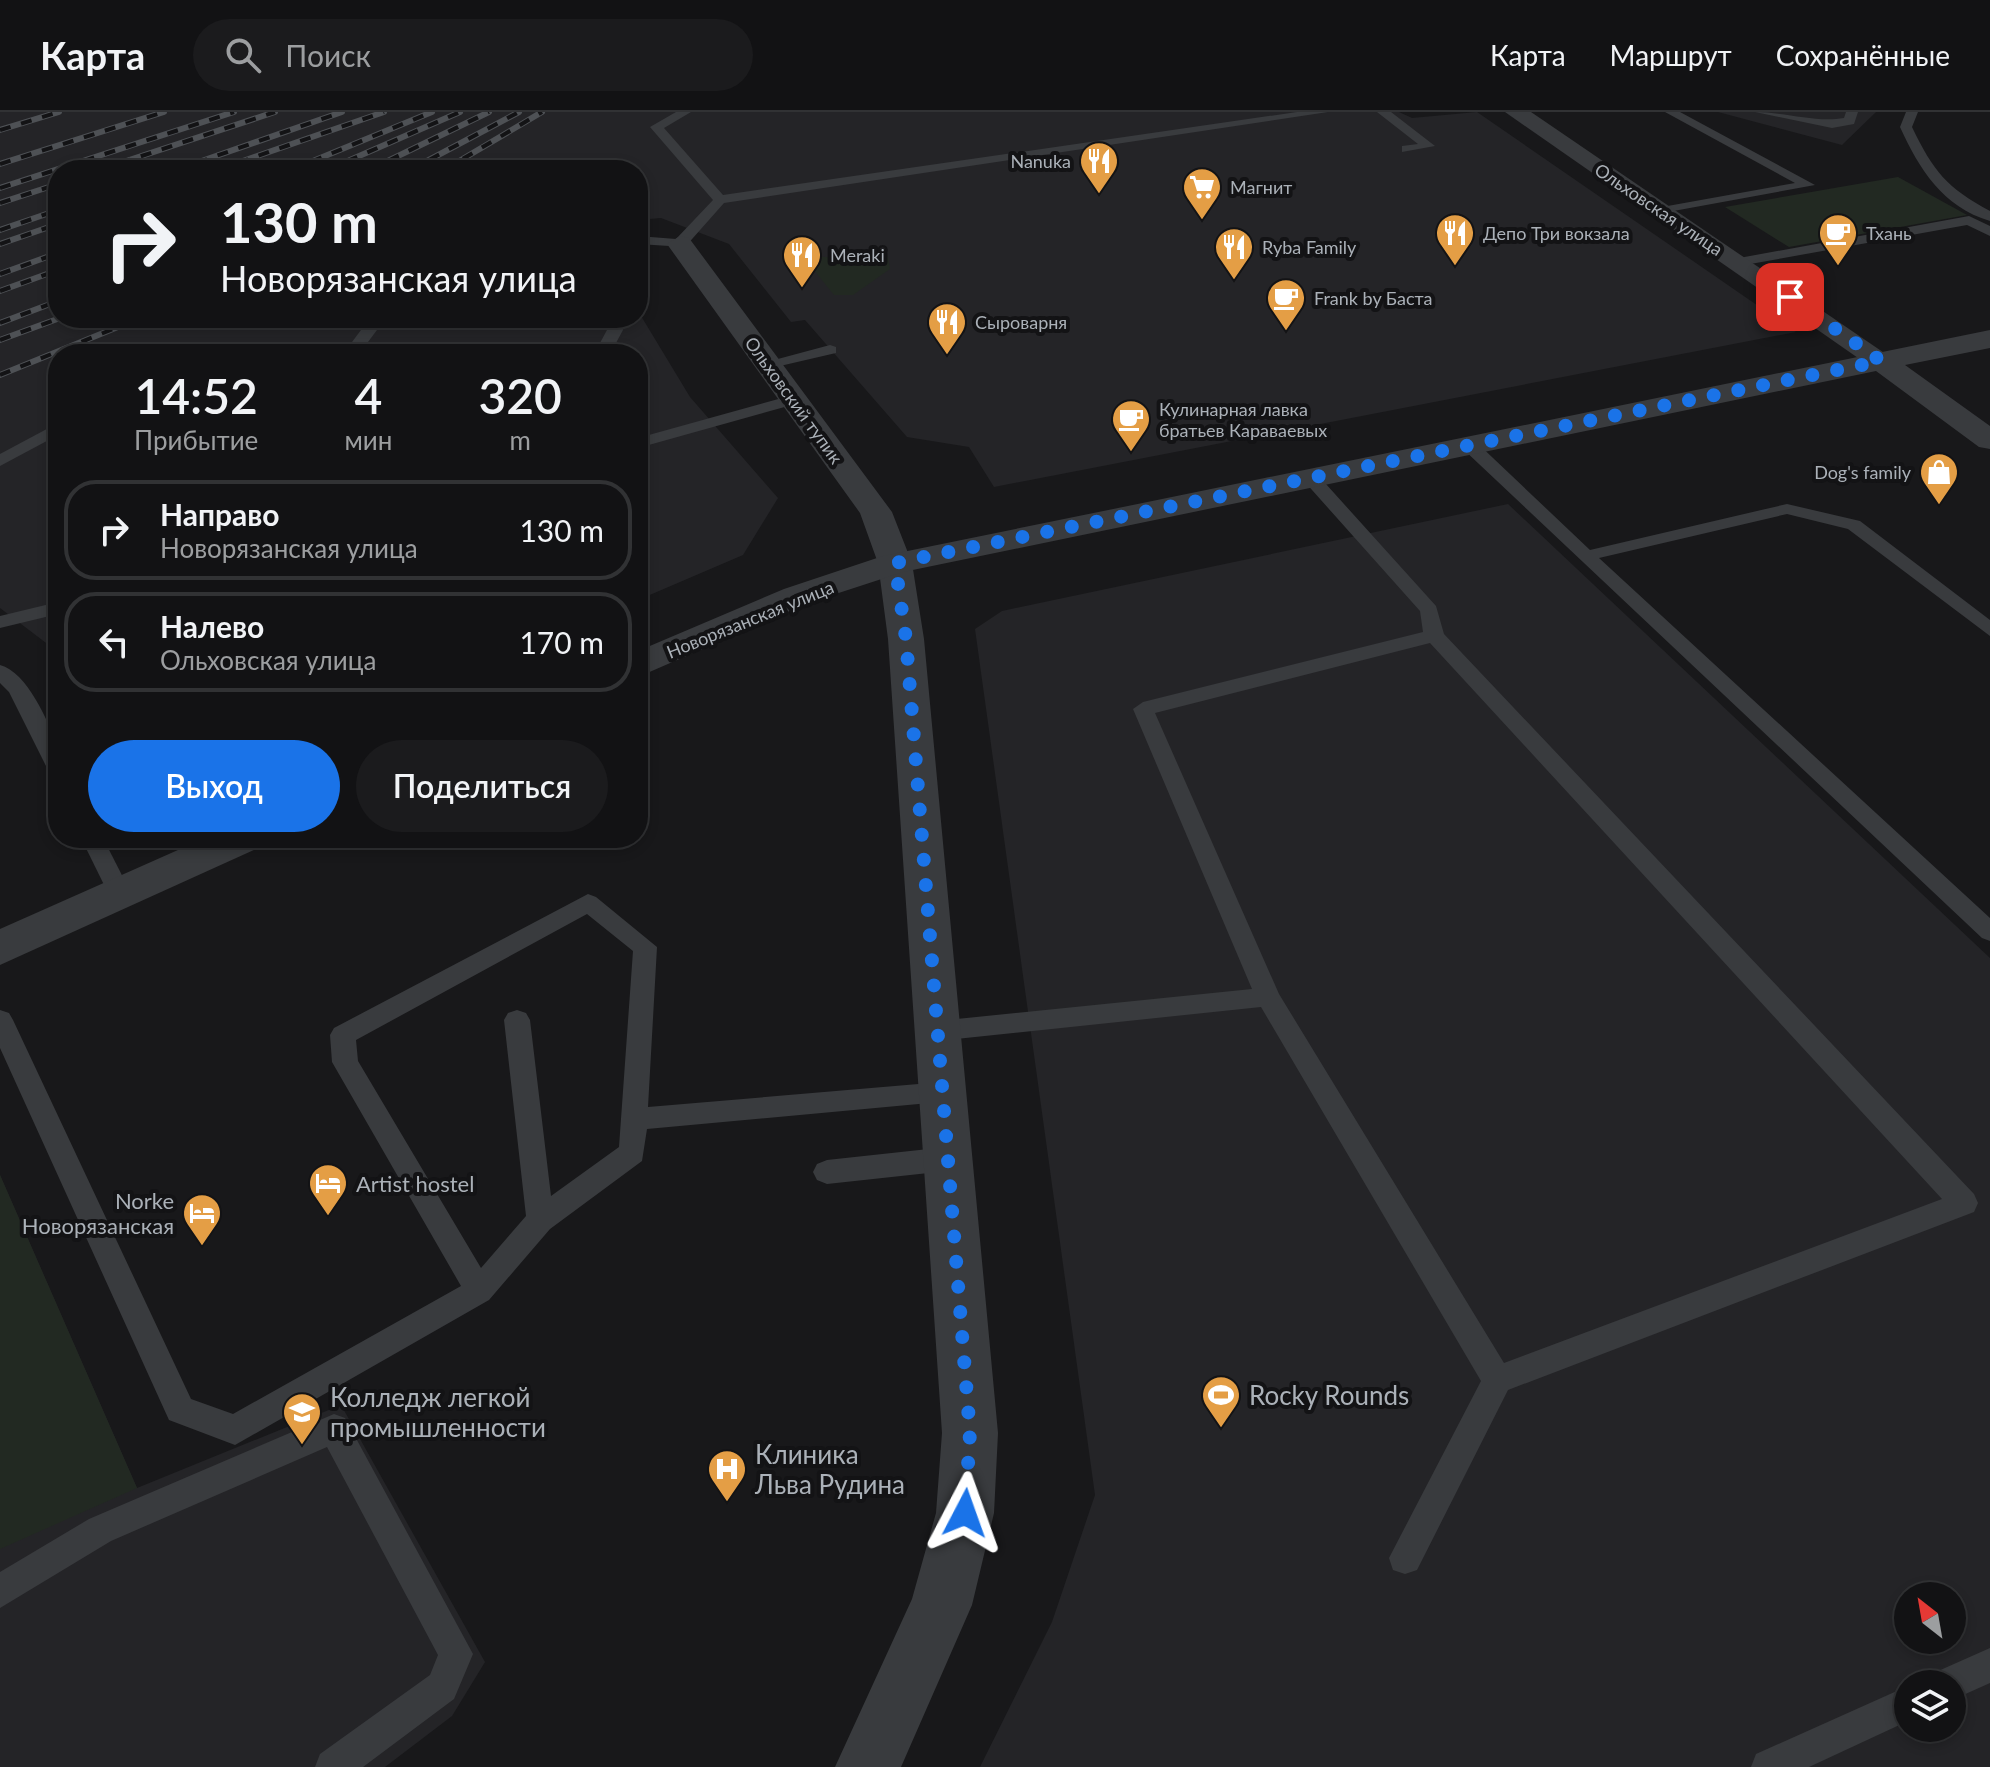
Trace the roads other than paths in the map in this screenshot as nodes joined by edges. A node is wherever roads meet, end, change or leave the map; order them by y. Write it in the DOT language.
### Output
graph roads {
  1 [pos="685,112"];
  2 [pos="1322,112"];
  3 [pos="1383,112"];
  4 [pos="1516,112"];
  5 [pos="1671,112"];
  6 [pos="1761,112"];
  7 [pos="1852,112"];
  8 [pos="1912,112"];
  9 [pos="1296,114"];
  10 [pos="1407,149"];
  11 [pos="720,200"];
  12 [pos="1662,211"];
  13 [pos="1990,217"];
  14 [pos="1990,232"];
  15 [pos="648,241"];
  16 [pos="680,244"];
  17 [pos="1739,262"];
  18 [pos="373,328"];
  19 [pos="1990,339"];
  20 [pos="360,344"];
  21 [pos="830,350"];
  22 [pos="1881,361"];
  23 [pos="767,364"];
  24 [pos="793,400"];
  25 [pos="48,434"];
  26 [pos="648,440"];
  27 [pos="1990,440"];
  28 [pos="1468,444"];
  29 [pos="0,461"];
  30 [pos="1310,477"];
  31 [pos="1586,556"];
  32 [pos="895,563"];
  33 [pos="48,610"];
  34 [pos="0,622"];
  35 [pos="1990,630"];
  36 [pos="1434,636"];
  37 [pos="648,661"];
  38 [pos="0,671"];
  39 [pos="48,749"];
  40 [pos="97,848"];
  41 [pos="220,848"];
  42 [pos="119,893"];
  43 [pos="1990,932"];
  44 [pos="0,948"];
  45 [pos="1268,997"];
  46 [pos="0,1020"];
  47 [pos="517,1020"];
  48 [pos="937,1031"];
  49 [pos="942,1093"];
  50 [pos="634,1119"];
  51 [pos="947,1159"];
  52 [pos="827,1172"];
  53 [pos="540,1220"];
  54 [pos="479,1291"];
  55 [pos="1497,1380"];
  56 [pos="1405,1558"];
  57 [pos="0,1591"];
  58 [pos="1990,1665"];
  59 [pos="1966,1676"];
  60 [pos="1894,1709"];
  61 [pos="333,1767"];
  62 [pos="868,1767"];
  63 [pos="1769,1767"];
  1 -- 11 [label="lane"];
  2 -- 9 [label="lane"];
  3 -- 10 [label="lane"];
  4 -- 12 [label="street, Ольховская улица"];
  5 -- 12 [label="lane"];
  6 -- 7 [label="lane"];
  8 -- 13 [label="lane"];
  9 -- 11 [label="lane"];
  11 -- 16 [label="lane"];
  12 -- 17 [label="street, Ольховская улица"];
  14 -- 17 [label="lane"];
  15 -- 16 [label="lane"];
  16 -- 23 [label="street, Ольховский тупик"];
  17 -- 22 [label="street, Ольховская улица"];
  18 -- 20 [label="lane"];
  19 -- 22 [label="street, Новорязанская улица"];
  21 -- 23 [label="lane"];
  22 -- 27 [label="street, Ольховская улица"];
  22 -- 28 [label="street, Новорязанская улица"];
  23 -- 24 [label="street, Ольховский тупик"];
  24 -- 26 [label="lane"];
  24 -- 32 [label="street, Ольховский тупик"];
  25 -- 29 [label="lane"];
  28 -- 30 [label="street, Новорязанская улица"];
  28 -- 31 [label="lane"];
  30 -- 32 [label="street, Новорязанская улица"];
  30 -- 36 [label="lane"];
  31 -- 35 [label="lane"];
  31 -- 43 [label="lane"];
  32 -- 37 [label="street, Новорязанская улица"];
  32 -- 48 [label="street, Ольховский тупик"];
  33 -- 34 [label="lane"];
  36 -- 45 [label="lane"];
  36 -- 55 [label="lane"];
  38 -- 39 [label="lane"];
  40 -- 42 [label="lane"];
  41 -- 42 [label="street"];
  42 -- 44 [label="street"];
  45 -- 48 [label="lane"];
  45 -- 55 [label="lane"];
  46 -- 54 [label="lane"];
  47 -- 53 [label="lane"];
  48 -- 49 [label="street, Ольховский тупик"];
  49 -- 50 [label="lane"];
  49 -- 51 [label="street, Ольховский тупик"];
  50 -- 53 [label="lane"];
  50 -- 54 [label="lane"];
  51 -- 52 [label="lane"];
  51 -- 62 [label="street, Ольховский тупик"];
  53 -- 54 [label="lane"];
  55 -- 56 [label="lane"];
  57 -- 61 [label="lane"];
  58 -- 59 [label="lane"];
  60 -- 63 [label="lane"];
}
